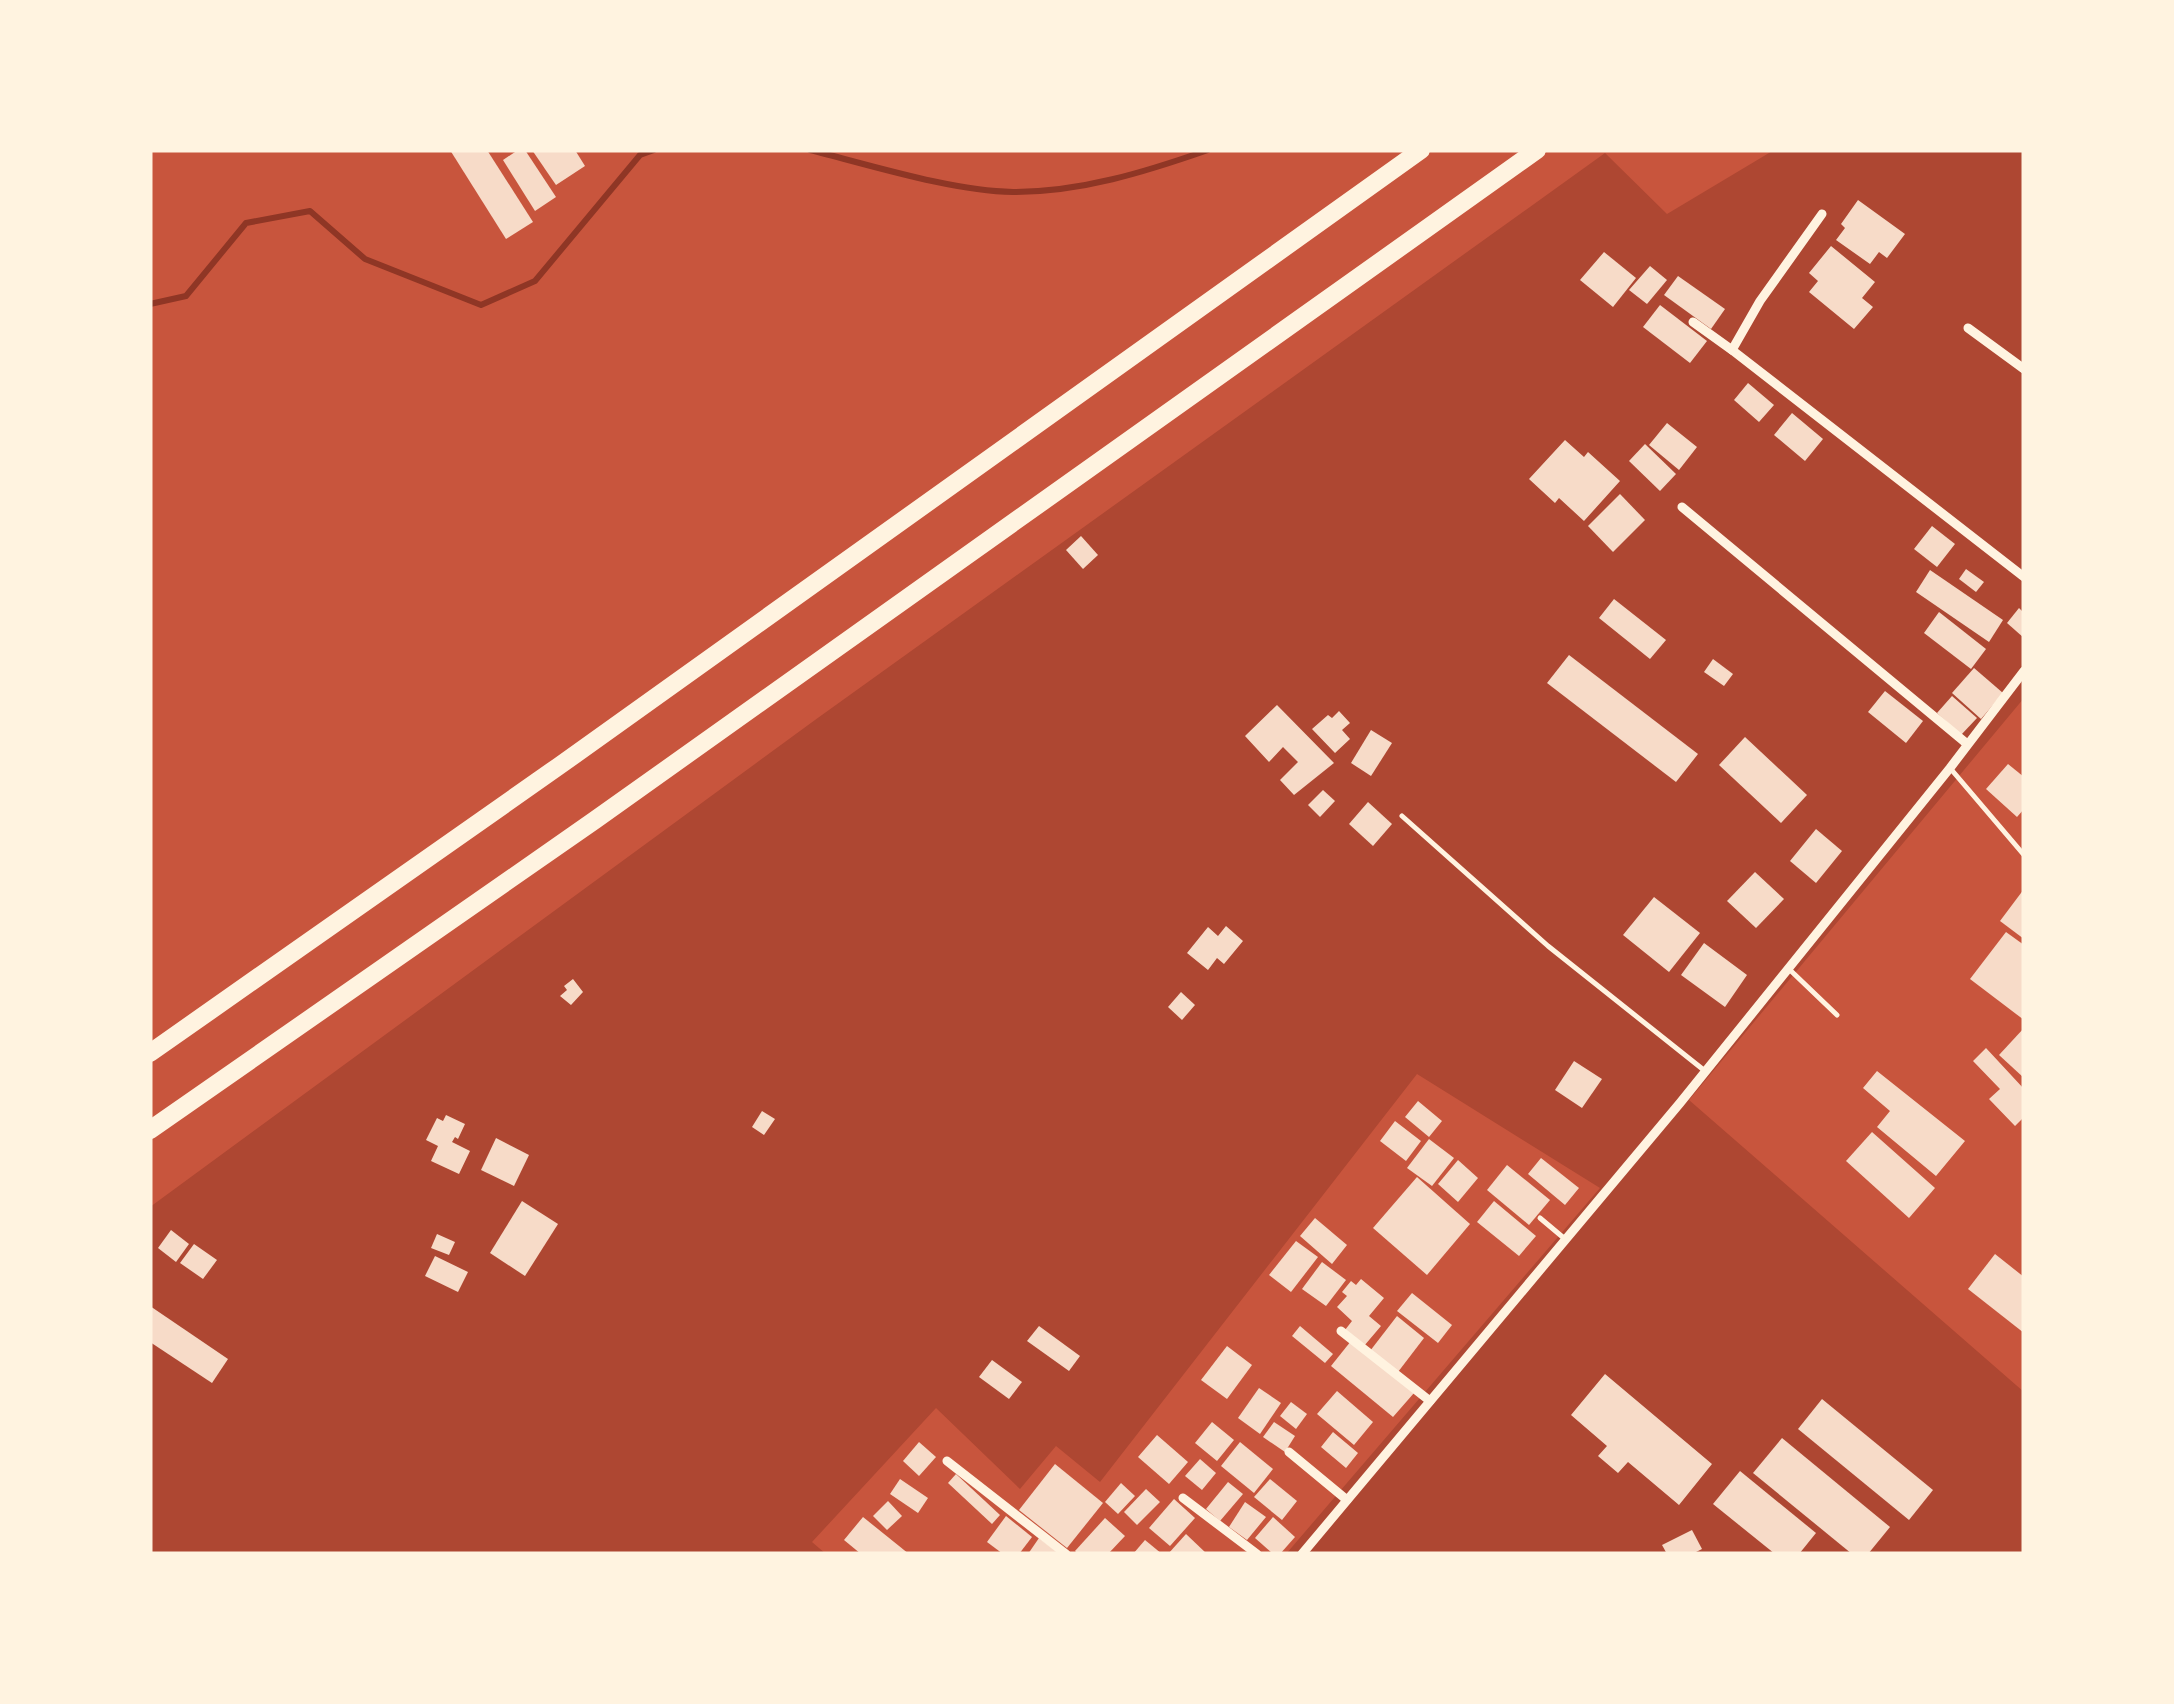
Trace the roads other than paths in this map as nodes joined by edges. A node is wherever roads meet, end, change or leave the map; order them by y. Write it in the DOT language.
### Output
graph roads {
  1 [pos="1421,150"];
  2 [pos="1537,150"];
  3 [pos="1822,214"];
  4 [pos="1693,322"];
  5 [pos="1968,328"];
  6 [pos="1732,350"];
  7 [pos="2024,368"];
  8 [pos="1682,507"];
  9 [pos="2024,578"];
  10 [pos="2024,671"];
  11 [pos="1966,743"];
  12 [pos="1950,768"];
  13 [pos="1402,816"];
  14 [pos="2024,855"];
  15 [pos="1787,968"];
  16 [pos="1837,1014"];
  17 [pos="150,1053"];
  18 [pos="1705,1072"];
  19 [pos="150,1130"];
  20 [pos="1540,1218"];
  21 [pos="1565,1239"];
  22 [pos="1341,1331"];
  23 [pos="1430,1401"];
  24 [pos="1289,1452"];
  25 [pos="947,1461"];
  26 [pos="1184,1498"];
  27 [pos="1347,1500"];
  28 [pos="1066,1554"];
  29 [pos="1257,1554"];
  30 [pos="1302,1554"];
  1 -- 17 [label="highway"];
  2 -- 19 [label="highway"];
  3 -- 6 [label="street"];
  4 -- 6 [label="street"];
  5 -- 7 [label="street"];
  6 -- 9 [label="street"];
  8 -- 11 [label="street"];
  10 -- 11 [label="street"];
  11 -- 12 [label="street"];
  12 -- 14 [label="lane"];
  12 -- 15 [label="street"];
  13 -- 18 [label="lane"];
  15 -- 16 [label="lane"];
  15 -- 18 [label="street"];
  18 -- 21 [label="street"];
  20 -- 21 [label="lane"];
  21 -- 23 [label="street"];
  22 -- 23 [label="street"];
  23 -- 27 [label="street"];
  24 -- 27 [label="street"];
  25 -- 28 [label="street"];
  26 -- 29 [label="street"];
  27 -- 30 [label="street"];
}
